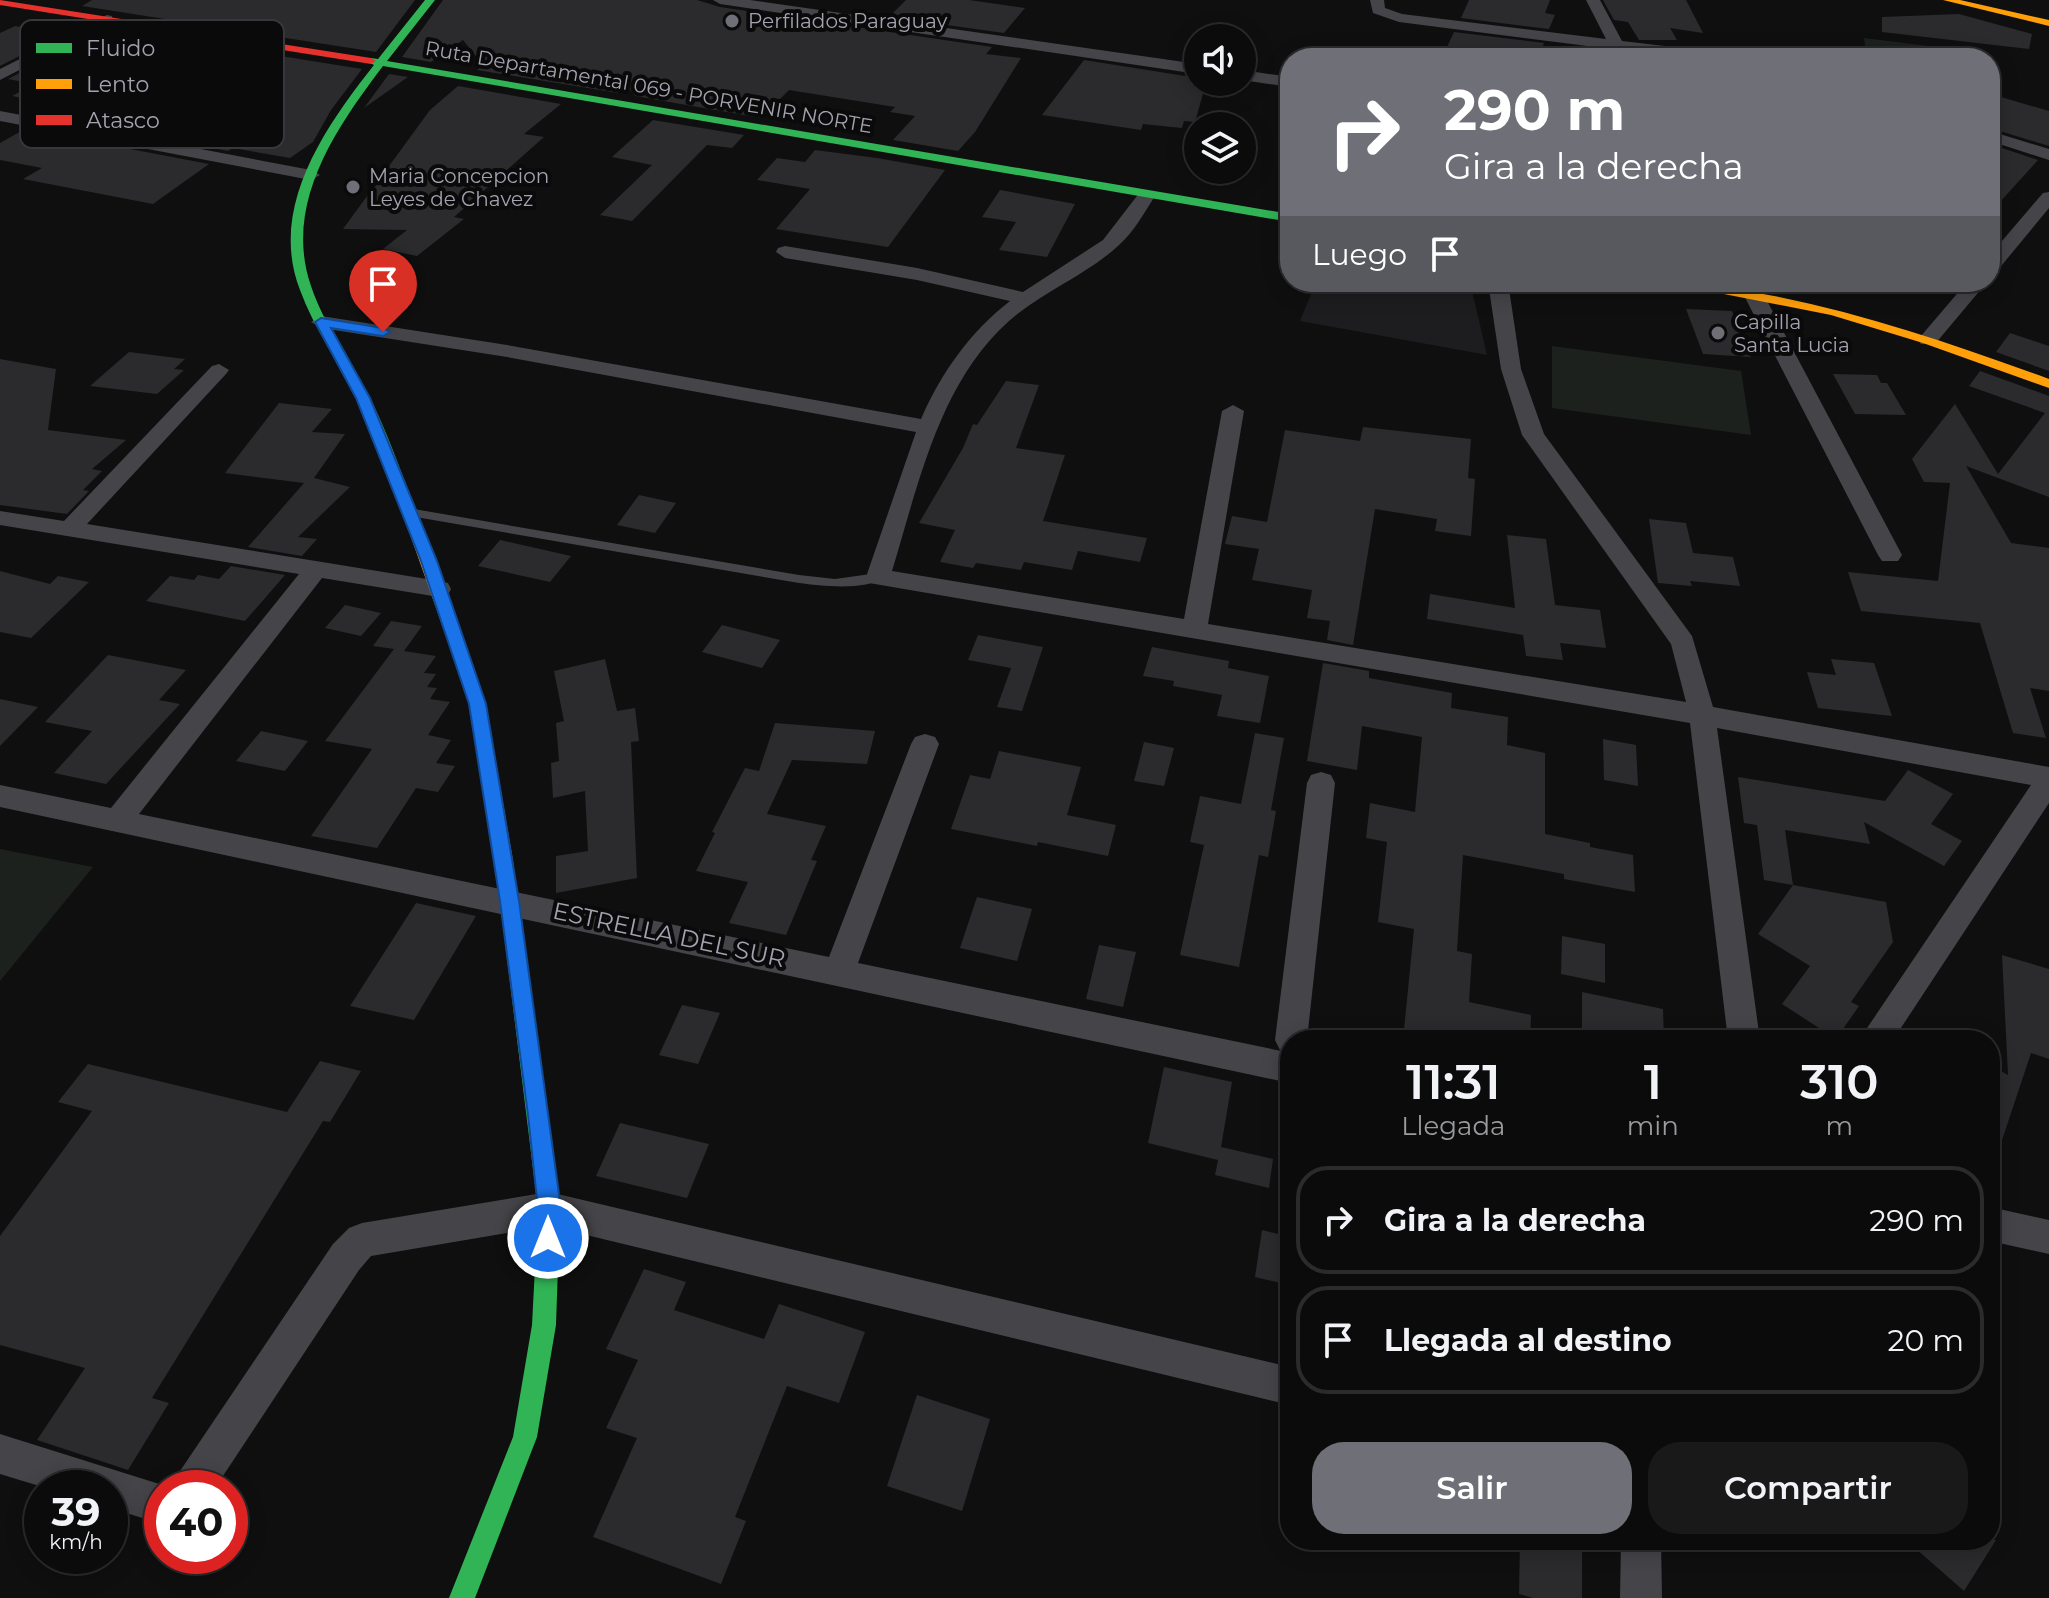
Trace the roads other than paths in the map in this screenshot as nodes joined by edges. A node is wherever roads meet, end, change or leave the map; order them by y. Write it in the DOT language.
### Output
graph roads {
  1 [pos="430,0"];
  2 [pos="720,0"];
  3 [pos="1377,0"];
  4 [pos="1593,0"];
  5 [pos="1948,0"];
  6 [pos="0,2"];
  7 [pos="107,19"];
  8 [pos="113,20"];
  9 [pos="2049,23"];
  10 [pos="284,47"];
  11 [pos="1594,48"];
  12 [pos="1618,48"];
  13 [pos="383,63"];
  14 [pos="20,65"];
  15 [pos="1184,67"];
  16 [pos="0,75"];
  17 [pos="1256,77"];
  18 [pos="1280,81"];
  19 [pos="0,116"];
  20 [pos="20,120"];
  21 [pos="2000,139"];
  22 [pos="169,148"];
  23 [pos="2049,155"];
  24 [pos="311,175"];
  25 [pos="1146,196"];
  26 [pos="2049,197"];
  27 [pos="1280,216"];
  28 [pos="785,252"];
  29 [pos="2000,255"];
  30 [pos="1499,292"];
  31 [pos="1752,292"];
  32 [pos="1764,292"];
  33 [pos="1969,292"];
  34 [pos="1025,298"];
  35 [pos="321,322"];
  36 [pos="1928,340"];
  37 [pos="219,370"];
  38 [pos="2049,384"];
  39 [pos="1233,411"];
  40 [pos="927,427"];
  41 [pos="408,512"];
  42 [pos="0,518"];
  43 [pos="70,529"];
  44 [pos="1890,555"];
  45 [pos="316,569"];
  46 [pos="878,577"];
  47 [pos="439,589"];
  48 [pos="1195,628"];
  49 [pos="1702,715"];
  50 [pos="925,744"];
  51 [pos="2049,780"];
  52 [pos="1321,783"];
  53 [pos="0,796"];
  54 [pos="117,821"];
  55 [pos="510,901"];
  56 [pos="839,972"];
  57 [pos="1293,1030"];
  58 [pos="1743,1030"];
  59 [pos="1882,1030"];
  60 [pos="1280,1055"];
  61 [pos="549,1209"];
  62 [pos="2000,1226"];
  63 [pos="2049,1237"];
  64 [pos="1280,1384"];
  65 [pos="0,1454"];
  66 [pos="52,1470"];
  67 [pos="204,1470"];
  68 [pos="1641,1550"];
  69 [pos="462,1598"];
  70 [pos="1641,1598"];
  1 -- 13 [label="street"];
  2 -- 15 [label="street"];
  3 -- 11 [label="street"];
  4 -- 12 [label="street"];
  5 -- 9 [label="street"];
  6 -- 7 [label="street, Ruta Departamental 069 - PORVENIR NORTE"];
  7 -- 8 [label="street, Ruta Departamental 069 - PORVENIR NORTE"];
  10 -- 13 [label="street, Ruta Departamental 069 - PORVENIR NORTE"];
  13 -- 24 [label="street"];
  13 -- 25 [label="street, Ruta Departamental 069 - PORVENIR NORTE"];
  14 -- 16 [label="street"];
  17 -- 18 [label="street"];
  19 -- 20 [label="street"];
  21 -- 23 [label="street"];
  22 -- 24 [label="street"];
  24 -- 35 [label="street"];
  25 -- 27 [label="street, Ruta Departamental 069 - PORVENIR NORTE"];
  25 -- 34 [label="street"];
  26 -- 29 [label="street"];
  28 -- 34 [label="street"];
  30 -- 49 [label="street"];
  31 -- 44 [label="street"];
  32 -- 36 [label="street"];
  33 -- 36 [label="street"];
  34 -- 40 [label="street"];
  35 -- 40 [label="street"];
  35 -- 41 [label="street"];
  36 -- 38 [label="street"];
  37 -- 43 [label="street"];
  39 -- 48 [label="street"];
  40 -- 46 [label="street"];
  41 -- 46 [label="lane"];
  41 -- 47 [label="street"];
  42 -- 43 [label="street"];
  43 -- 45 [label="street"];
  45 -- 47 [label="street"];
  45 -- 54 [label="street"];
  46 -- 48 [label="street"];
  47 -- 55 [label="street"];
  48 -- 49 [label="street"];
  49 -- 51 [label="street"];
  49 -- 58 [label="street"];
  50 -- 56 [label="street"];
  51 -- 59 [label="street"];
  52 -- 57 [label="street"];
  53 -- 54 [label="street, ESTRELLA DEL SUR"];
  54 -- 55 [label="street, ESTRELLA DEL SUR"];
  55 -- 56 [label="street, ESTRELLA DEL SUR"];
  55 -- 61 [label="street"];
  56 -- 60 [label="street, ESTRELLA DEL SUR"];
  61 -- 64 [label="street"];
  61 -- 67 [label="street"];
  61 -- 69 [label="street"];
  62 -- 63 [label="street"];
  65 -- 66 [label="street"];
  68 -- 70 [label="street"];
}
